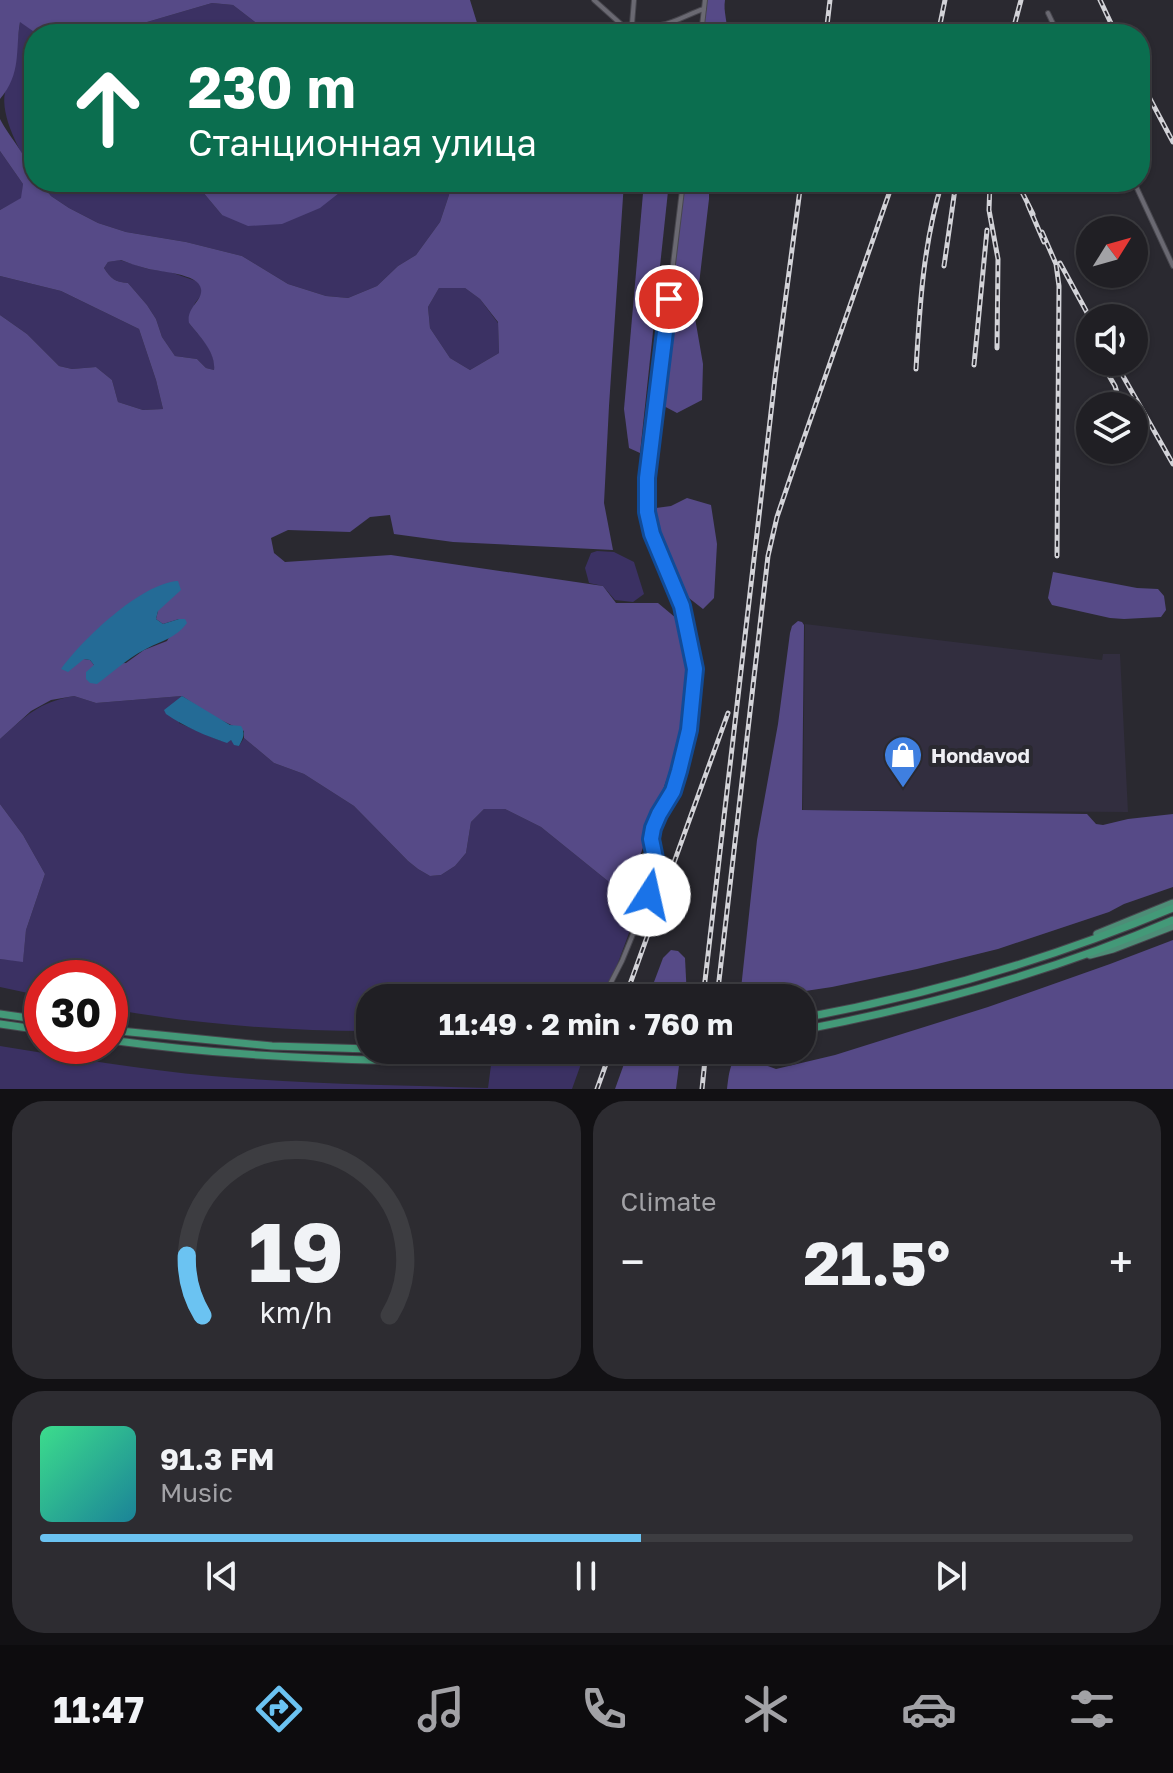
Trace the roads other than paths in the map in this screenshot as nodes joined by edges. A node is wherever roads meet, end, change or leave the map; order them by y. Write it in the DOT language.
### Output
graph roads {
  1 [pos="594,0"];
  2 [pos="634,0"];
  3 [pos="705,0"];
  4 [pos="704,9"];
  5 [pos="1048,13"];
  6 [pos="621,24"];
  7 [pos="632,24"];
  8 [pos="664,24"];
  9 [pos="702,24"];
  10 [pos="1053,24"];
  11 [pos="682,192"];
  12 [pos="1139,192"];
  13 [pos="1173,266"];
  14 [pos="1173,906"];
  15 [pos="1173,923"];
  16 [pos="611,984"];
  17 [pos="0,1014"];
  18 [pos="816,1015"];
  19 [pos="24,1017"];
  20 [pos="0,1024"];
  21 [pos="24,1027"];
  22 [pos="816,1027"];
  23 [pos="128,1032"];
  24 [pos="128,1042"];
  25 [pos="356,1049"];
  26 [pos="356,1059"];
  1 -- 6 [label="street"];
  2 -- 7 [label="street"];
  3 -- 4 [label="street"];
  4 -- 8 [label="street"];
  4 -- 9 [label="street"];
  5 -- 10 [label="street"];
  11 -- 16 [label="street"];
  12 -- 13 [label="street"];
  14 -- 18 [label="highway"];
  15 -- 22 [label="highway"];
  17 -- 19 [label="highway"];
  20 -- 21 [label="highway"];
  23 -- 25 [label="highway"];
  24 -- 26 [label="highway, bridge"];
}
